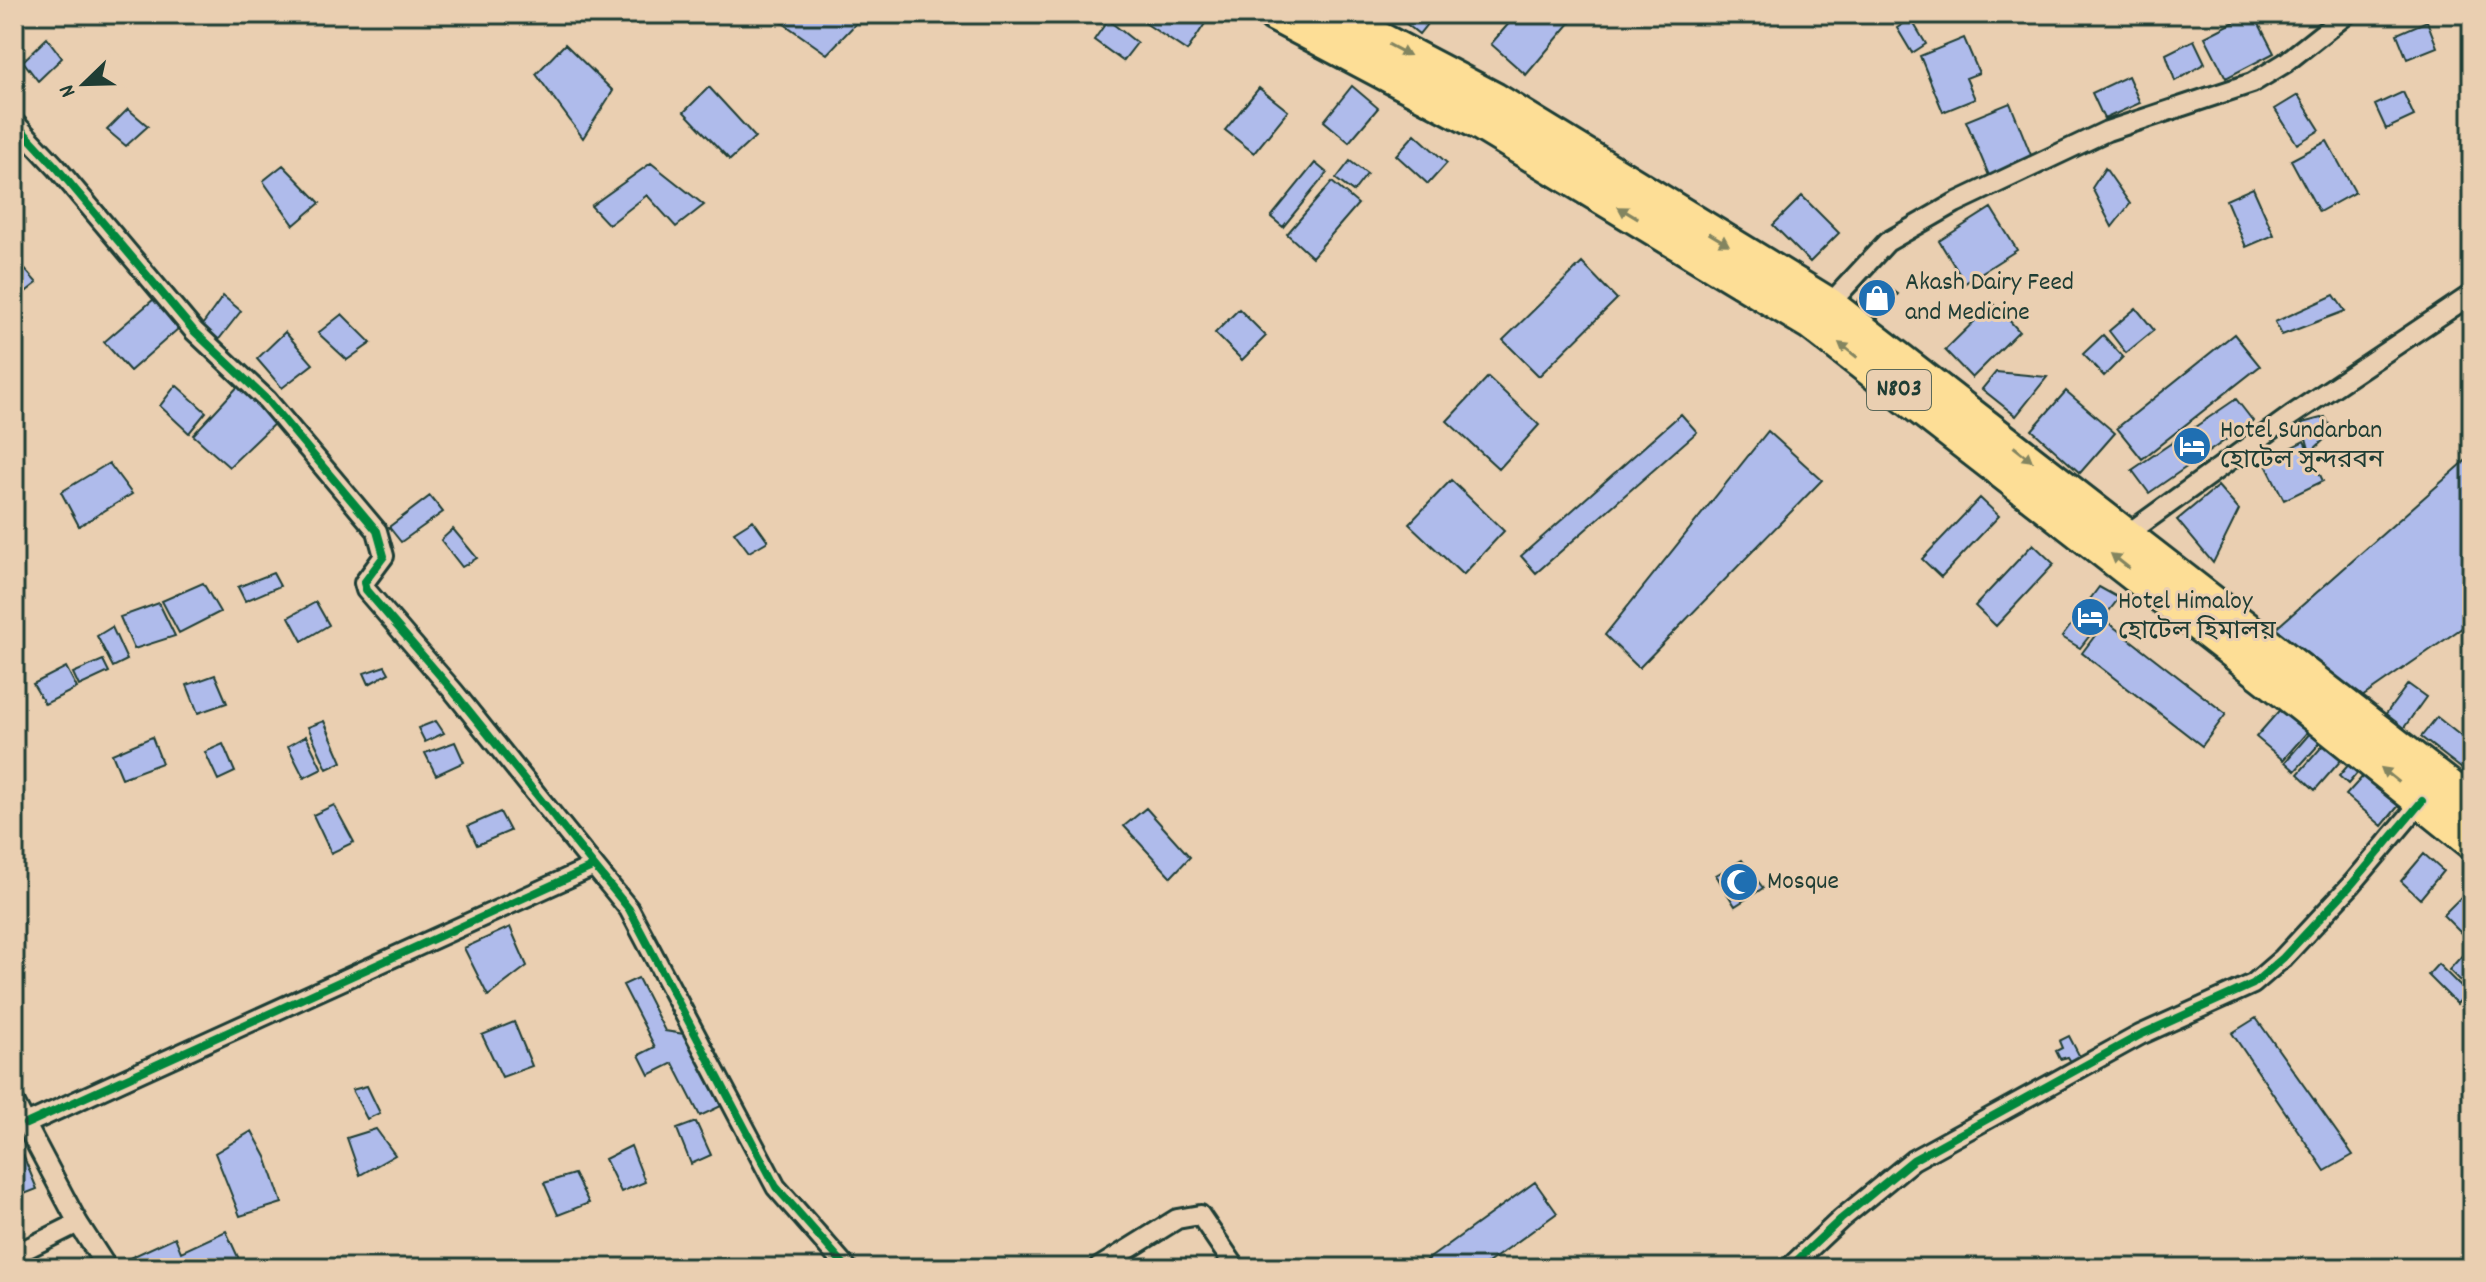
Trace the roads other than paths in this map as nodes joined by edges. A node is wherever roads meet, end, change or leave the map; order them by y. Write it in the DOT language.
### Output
graph roads {
  1 [pos="1275,14"];
  2 [pos="1330,14"];
  3 [pos="2347,14"];
  4 [pos="1487,111"];
  5 [pos="14,122"];
  6 [pos="2472,294"];
  7 [pos="1820,314"];
  8 [pos="1970,429"];
  9 [pos="2126,535"];
  10 [pos="2312,696"];
  11 [pos="2422,801"];
  12 [pos="2472,805"];
  13 [pos="2472,841"];
  14 [pos="594,866"];
  15 [pos="14,1102"];
  16 [pos="26,1124"];
  17 [pos="78,1223"];
  18 [pos="14,1255"];
  19 [pos="107,1268"];
  20 [pos="847,1268"];
  21 [pos="1098,1268"];
  22 [pos="1236,1268"];
  23 [pos="1789,1268"];
  1 -- 4 [label="highway, N803"];
  2 -- 4 [label="highway, N803, one-way"];
  3 -- 7 [label="street"];
  4 -- 7 [label="highway, N803"];
  5 -- 14 [label="street"];
  6 -- 9 [label="street"];
  7 -- 8 [label="highway, N803"];
  8 -- 9 [label="highway, N803, one-way"];
  10 -- 8 [label="highway, N803, one-way"];
  9 -- 10 [label="highway, N803"];
  11 -- 10 [label="highway, N803, one-way"];
  10 -- 12 [label="highway, N803"];
  11 -- 13 [label="highway, N803"];
  11 -- 23 [label="street"];
  14 -- 16 [label="street"];
  14 -- 20 [label="street"];
  15 -- 16 [label="street"];
  16 -- 17 [label="street"];
  17 -- 18 [label="street"];
  17 -- 19 [label="street"];
  21 -- 22 [label="street"];
}
